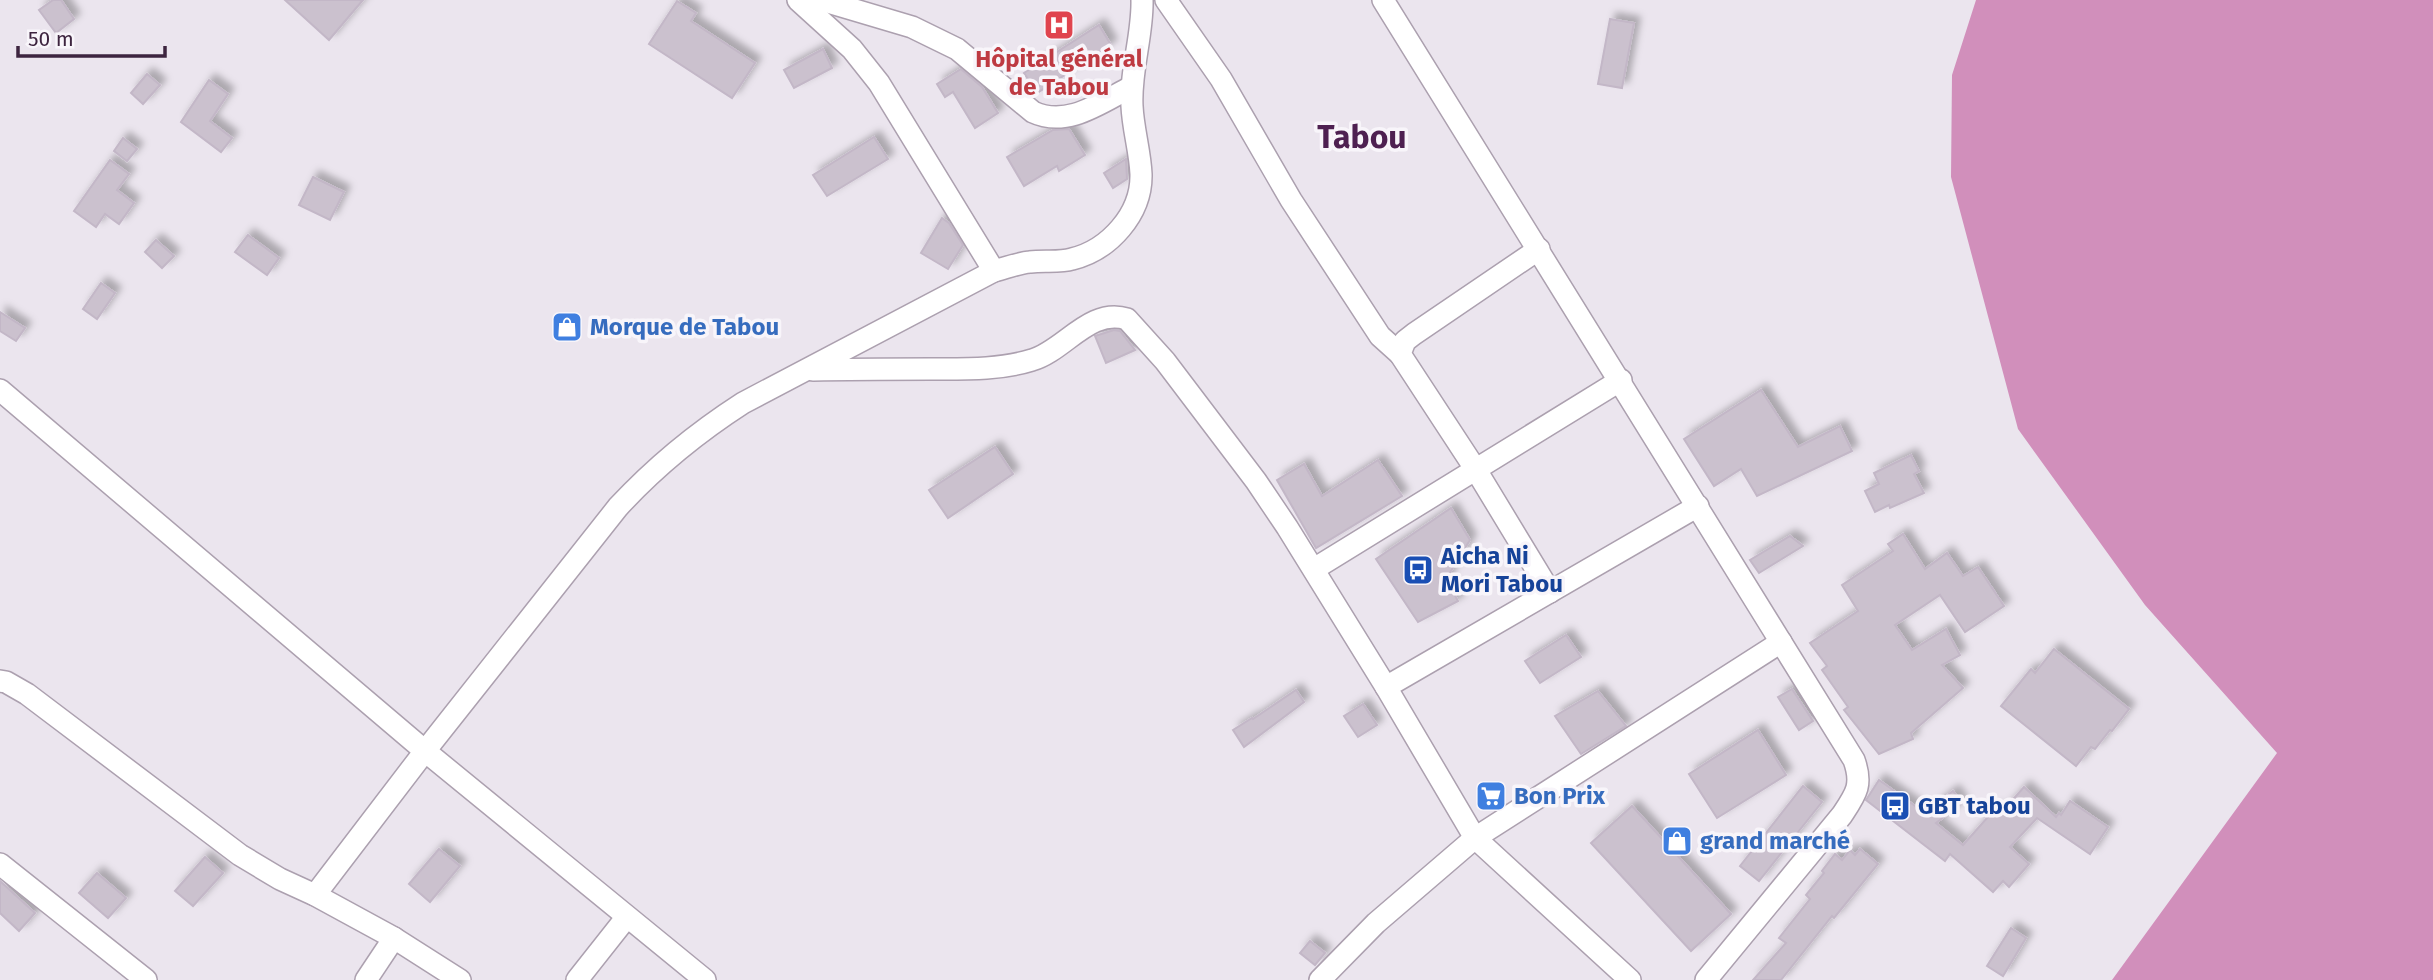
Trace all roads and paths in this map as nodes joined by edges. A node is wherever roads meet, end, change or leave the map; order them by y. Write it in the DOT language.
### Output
graph roads {
  1 [pos="798,0"];
  2 [pos="821,0"];
  3 [pos="1142,0"];
  4 [pos="1166,0"];
  5 [pos="1383,0"];
  6 [pos="1131,87"];
  7 [pos="1539,249"];
  8 [pos="994,271"];
  9 [pos="1400,354"];
  10 [pos="808,370"];
  11 [pos="1621,380"];
  12 [pos="0,390"];
  13 [pos="1476,470"];
  14 [pos="1698,506"];
  15 [pos="1314,569"];
  16 [pos="1550,592"];
  17 [pos="1781,642"];
  18 [pos="0,681"];
  19 [pos="1386,687"];
  20 [pos="425,751"];
  21 [pos="1475,838"];
  22 [pos="0,864"];
  23 [pos="315,895"];
  24 [pos="626,918"];
  25 [pos="394,938"];
  26 [pos="146,980"];
  27 [pos="366,980"];
  28 [pos="460,980"];
  29 [pos="577,980"];
  30 [pos="705,980"];
  31 [pos="1320,980"];
  32 [pos="1630,980"];
  33 [pos="1706,980"];
  1 -- 8 [label="street"];
  2 -- 6 [label="street"];
  3 -- 6 [label="street"];
  4 -- 9 [label="street"];
  5 -- 7 [label="street"];
  6 -- 8 [label="street"];
  7 -- 9 [label="street"];
  7 -- 11 [label="street"];
  8 -- 10 [label="street"];
  9 -- 13 [label="street"];
  10 -- 15 [label="street"];
  10 -- 20 [label="street"];
  11 -- 13 [label="street"];
  11 -- 14 [label="street"];
  12 -- 20 [label="street"];
  13 -- 15 [label="street"];
  13 -- 16 [label="street"];
  14 -- 16 [label="street"];
  14 -- 17 [label="street"];
  15 -- 19 [label="street"];
  16 -- 19 [label="street"];
  17 -- 21 [label="street"];
  17 -- 33 [label="street"];
  18 -- 23 [label="street"];
  19 -- 21 [label="street"];
  20 -- 23 [label="street"];
  20 -- 24 [label="street"];
  21 -- 31 [label="street"];
  21 -- 32 [label="street"];
  22 -- 26 [label="street"];
  23 -- 25 [label="street"];
  24 -- 29 [label="street"];
  24 -- 30 [label="street"];
  25 -- 27 [label="street"];
  25 -- 28 [label="street"];
}
